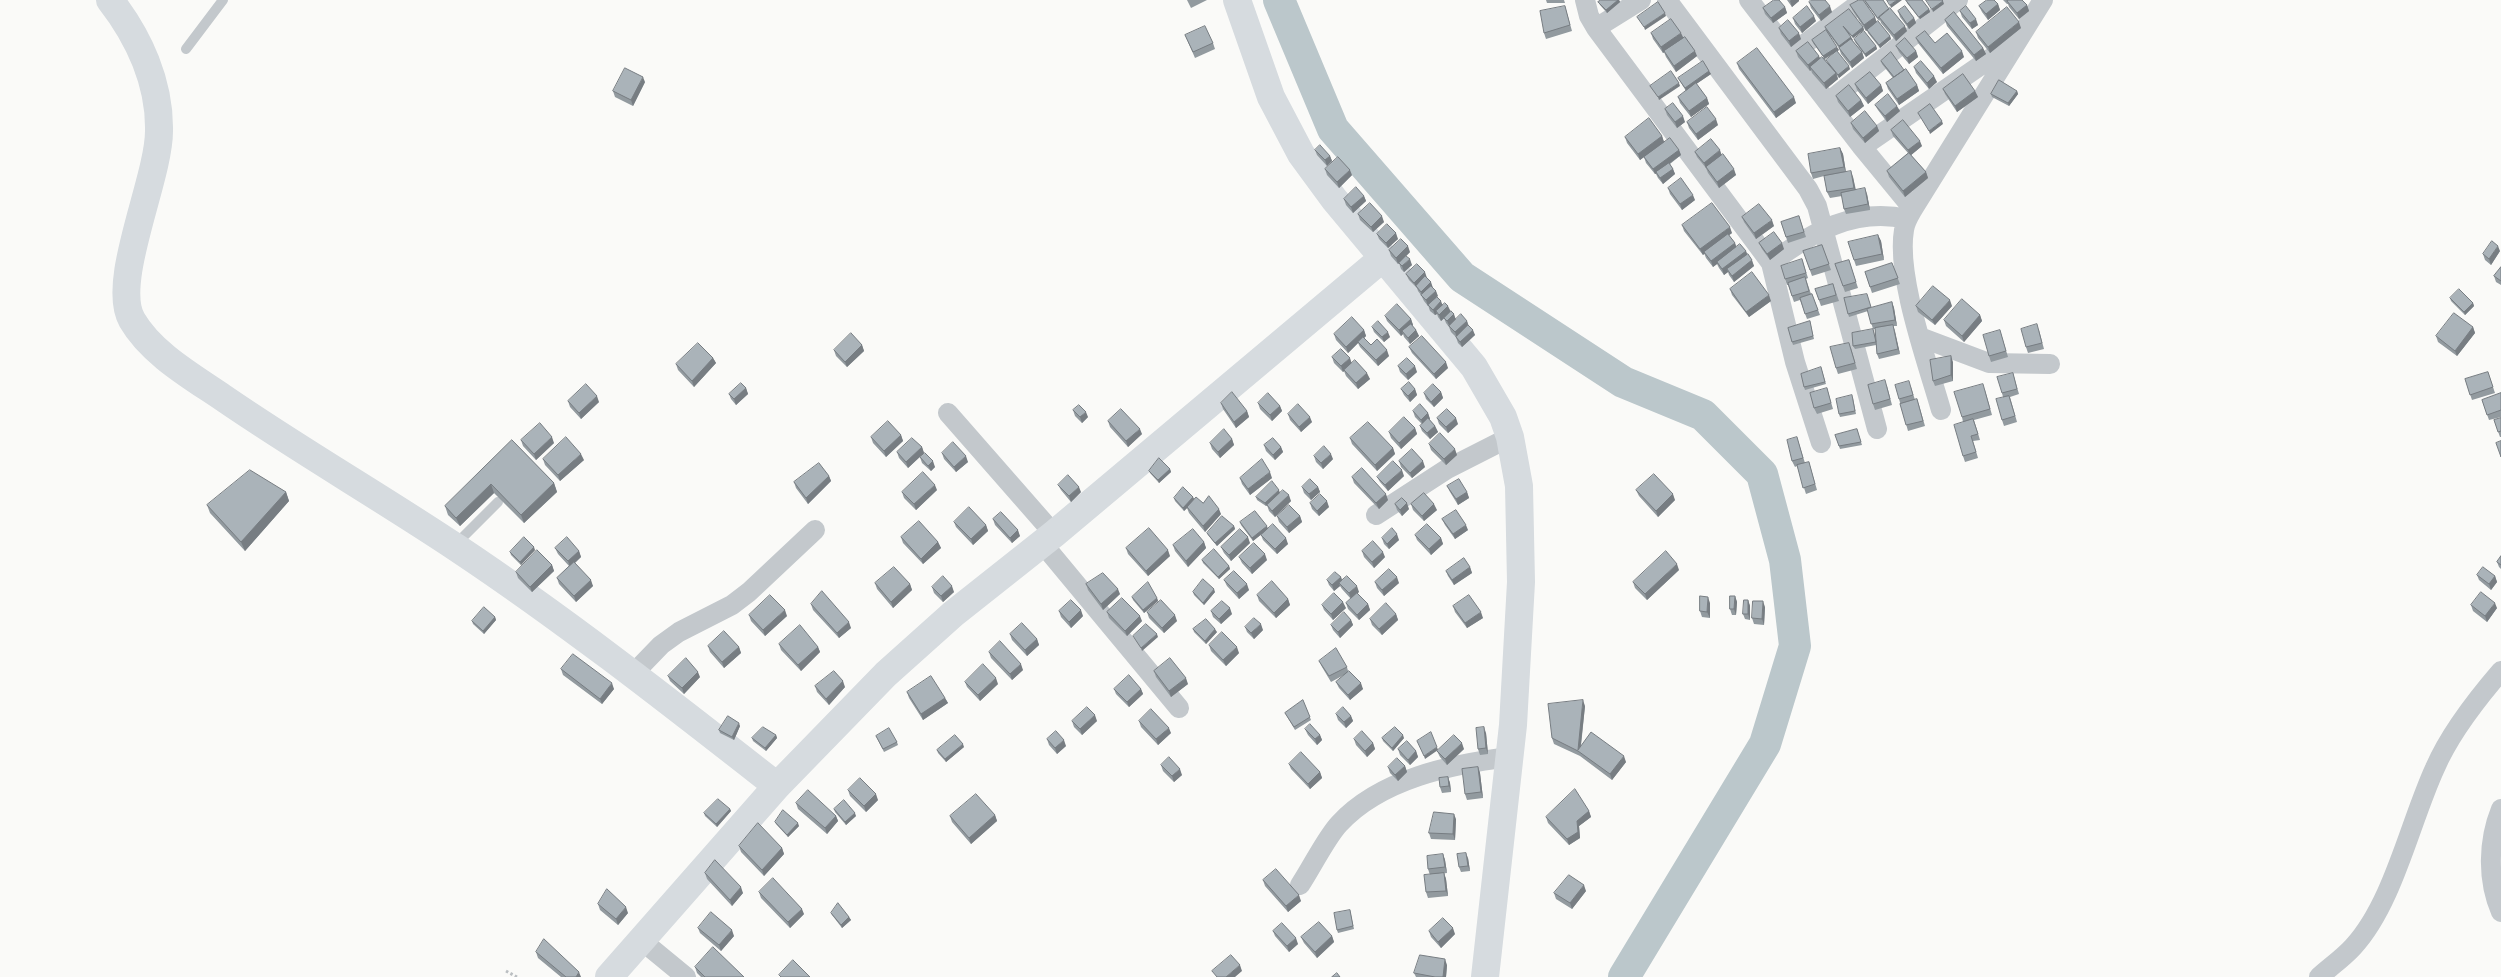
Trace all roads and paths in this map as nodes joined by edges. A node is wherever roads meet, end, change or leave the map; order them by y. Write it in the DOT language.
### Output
graph roads {
  1 [pos="110,0"];
  2 [pos="223,0"];
  3 [pos="1237,0"];
  4 [pos="1585,0"];
  5 [pos="1641,0"];
  6 [pos="1667,0"];
  7 [pos="1864,0"];
  8 [pos="1958,0"];
  9 [pos="2043,0"];
  10 [pos="1756,2"];
  11 [pos="1596,28"];
  12 [pos="2020,38"];
  13 [pos="186,48"];
  14 [pos="1791,54"];
  15 [pos="1828,102"];
  16 [pos="1862,147"];
  17 [pos="1910,214"];
  18 [pos="1824,230"];
  19 [pos="1384,257"];
  20 [pos="1771,263"];
  21 [pos="1920,337"];
  22 [pos="2050,364"];
  23 [pos="1942,410"];
  24 [pos="948,413"];
  25 [pos="1877,429"];
  26 [pos="1510,437"];
  27 [pos="1821,443"];
  28 [pos="498,502"];
  29 [pos="1376,515"];
  30 [pos="815,530"];
  31 [pos="1048,538"];
  32 [pos="454,546"];
  33 [pos="2501,671"];
  34 [pos="633,674"];
  35 [pos="1179,708"];
  36 [pos="1510,758"];
  37 [pos="777,786"];
  38 [pos="2501,809"];
  39 [pos="1300,885"];
  40 [pos="2501,912"];
  41 [pos="641,940"];
  42 [pos="506,971"];
  43 [pos="516,977"];
  44 [pos="609,977"];
  45 [pos="686,977"];
  46 [pos="1485,977"];
  47 [pos="2318,977"];
  1 -- 32 [label="street"];
  2 -- 13 [label="lane"];
  3 -- 19 [label="street"];
  4 -- 11 [label="street"];
  5 -- 11 [label="street"];
  6 -- 18 [label="street"];
  7 -- 14 [label="street"];
  8 -- 15 [label="street"];
  9 -- 12 [label="street"];
  10 -- 14 [label="street"];
  11 -- 20 [label="street"];
  12 -- 16 [label="street"];
  12 -- 17 [label="street"];
  14 -- 15 [label="street"];
  15 -- 16 [label="street"];
  16 -- 17 [label="street"];
  17 -- 18 [label="street"];
  17 -- 21 [label="street"];
  18 -- 20 [label="street"];
  18 -- 25 [label="street"];
  19 -- 26 [label="street"];
  19 -- 31 [label="street"];
  20 -- 27 [label="street"];
  21 -- 22 [label="street"];
  21 -- 23 [label="street"];
  24 -- 31 [label="street"];
  26 -- 29 [label="street"];
  26 -- 36 [label="street"];
  28 -- 32 [label="lane"];
  30 -- 34 [label="street"];
  31 -- 35 [label="street"];
  31 -- 37 [label="street"];
  32 -- 34 [label="street"];
  33 -- 47 [label="street"];
  34 -- 37 [label="street"];
  36 -- 39 [label="street"];
  36 -- 46 [label="street"];
  37 -- 41 [label="street"];
  38 -- 40 [label="street"];
  41 -- 44 [label="street"];
  41 -- 45 [label="street"];
  42 -- 43 [label="path"];
}
